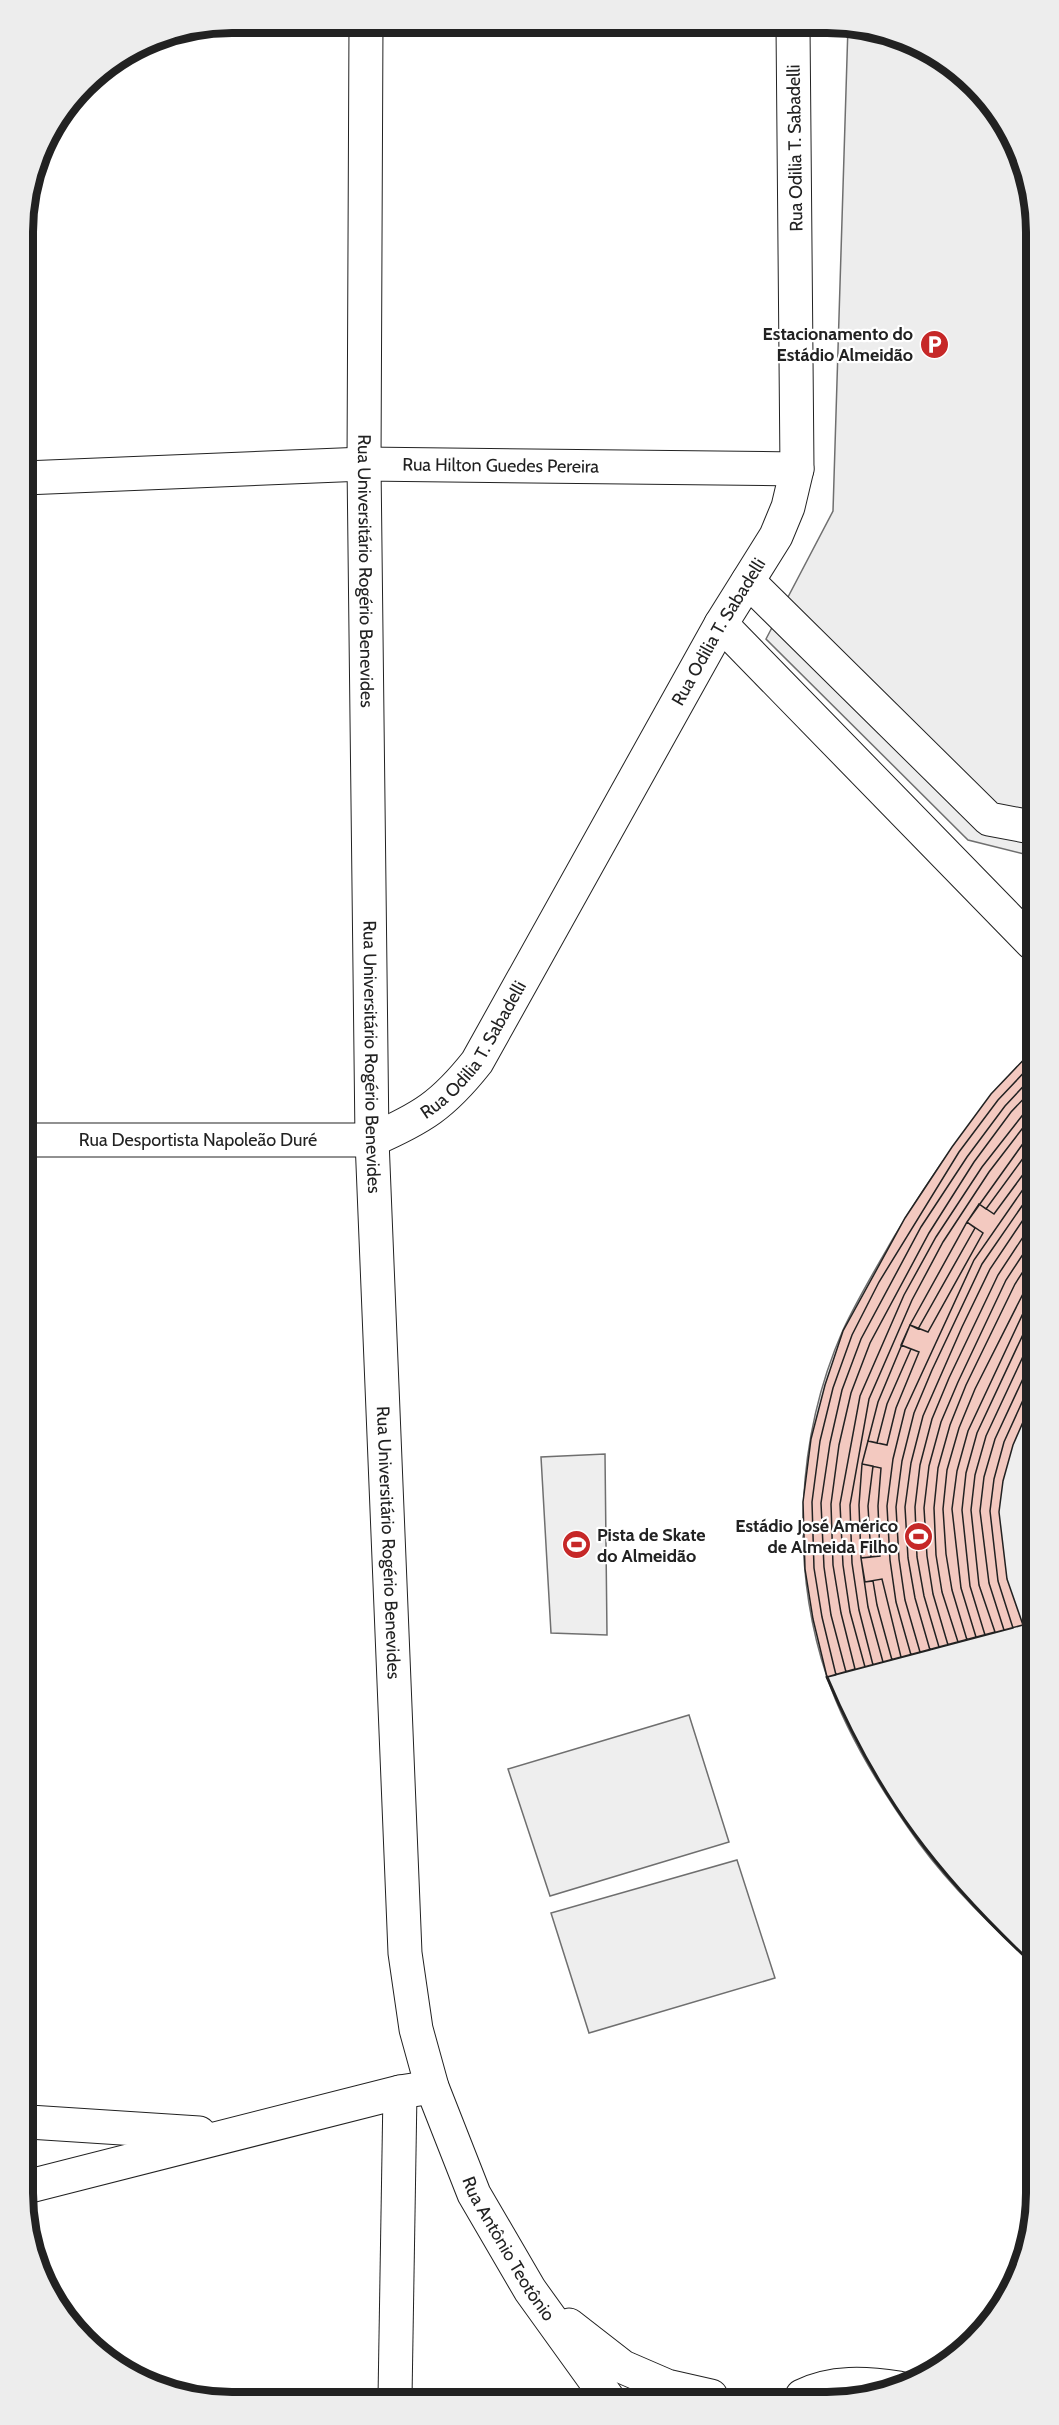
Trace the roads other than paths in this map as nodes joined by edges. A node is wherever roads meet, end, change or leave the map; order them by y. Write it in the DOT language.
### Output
graph roads {
  1 [pos="366,33"];
  2 [pos="793,33"];
  3 [pos="364,464"];
  4 [pos="797,469"];
  5 [pos="33,478"];
  6 [pos="748,581"];
  7 [pos="721,624"];
  8 [pos="1026,826"];
  9 [pos="1026,937"];
  10 [pos="33,1140"];
  11 [pos="372,1140"];
  12 [pos="432,2087"];
  13 [pos="400,2092"];
  14 [pos="33,2122"];
  15 [pos="228,2135"];
  16 [pos="33,2185"];
  17 [pos="530,2290"];
  18 [pos="880,2385"];
  19 [pos="394,2392"];
  20 [pos="603,2392"];
  21 [pos="693,2392"];
  22 [pos="810,2392"];
  1 -- 3 [label="street, Rua Universitário Rogério Benevides"];
  2 -- 4 [label="street, Rua Odilia T. Sabadelli"];
  3 -- 4 [label="street, Rua Hilton Guedes Pereira"];
  3 -- 5 [label="street, Rua Hilton Guedes Pereira"];
  3 -- 11 [label="street, Rua Universitário Rogério Benevides"];
  4 -- 6 [label="street, Rua Odilia T. Sabadelli"];
  6 -- 7 [label="street, Rua Odilia T. Sabadelli"];
  6 -- 8 [label="street"];
  7 -- 9 [label="street"];
  7 -- 11 [label="street, Rua Odilia T. Sabadelli"];
  10 -- 11 [label="street, Rua Desportista Napoleão Duré"];
  11 -- 12 [label="street, Rua Universitário Rogério Benevides"];
  12 -- 13 [label="street"];
  12 -- 17 [label="street, Rua Antônio Teotônio"];
  13 -- 15 [label="street"];
  13 -- 19 [label="street"];
  14 -- 15 [label="street"];
  15 -- 16 [label="street"];
  17 -- 20 [label="street, Rua Antônio Teotônio"];
  17 -- 21 [label="street"];
  18 -- 22 [label="street"];
}
